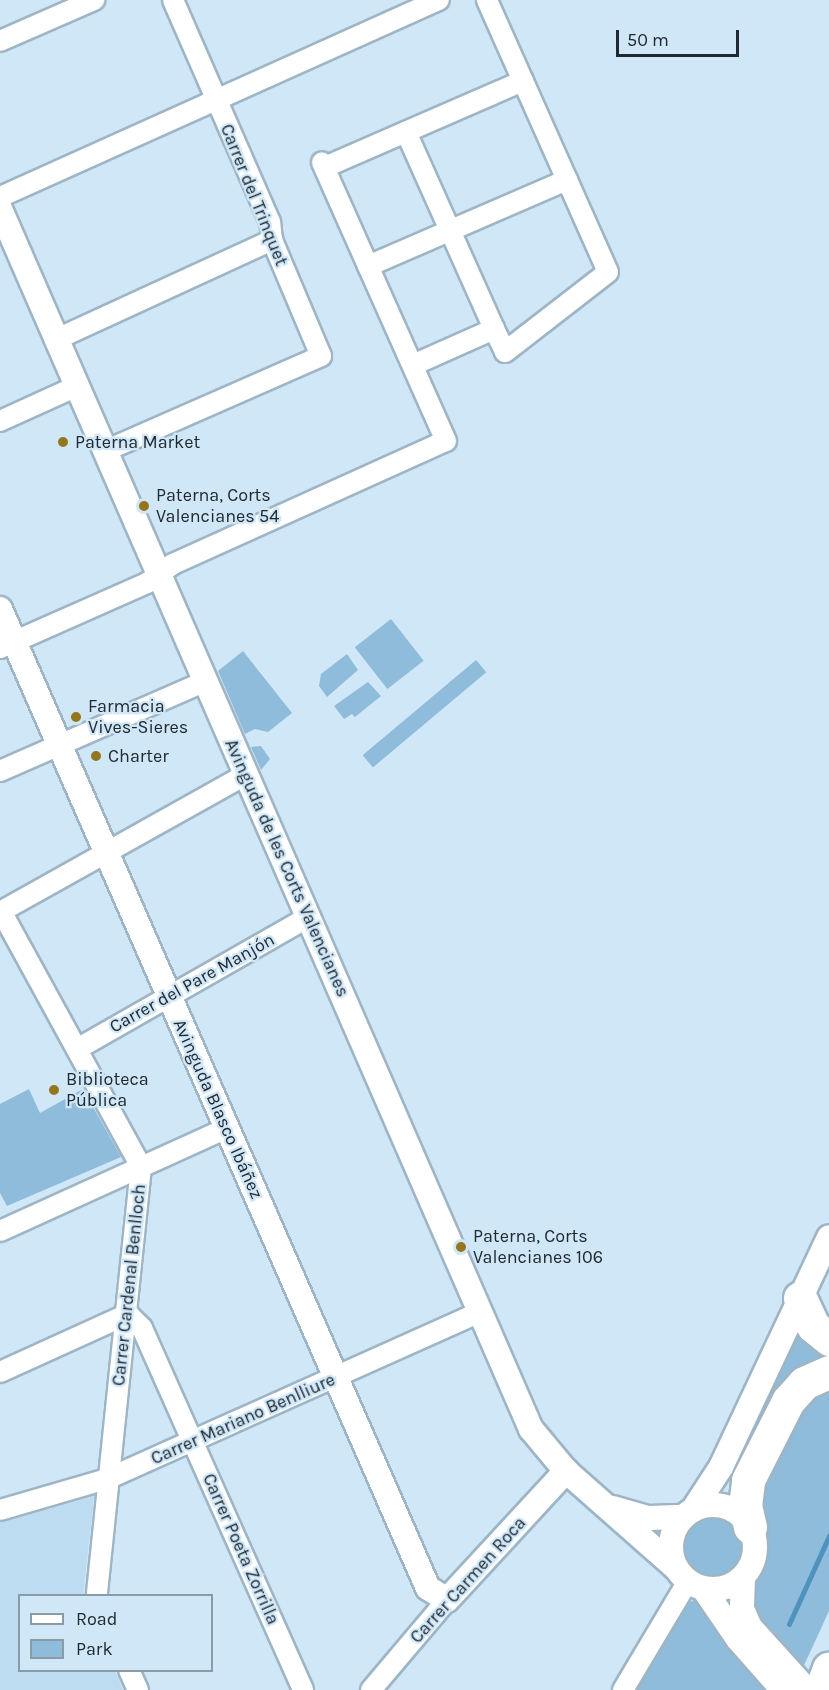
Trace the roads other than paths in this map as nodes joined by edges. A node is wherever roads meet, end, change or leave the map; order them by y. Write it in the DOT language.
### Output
graph roads {
  1 [pos="94,0"];
  2 [pos="173,0"];
  3 [pos="439,0"];
  4 [pos="487,0"];
  5 [pos="0,41"];
  6 [pos="523,81"];
  7 [pos="216,100"];
  8 [pos="406,132"];
  9 [pos="567,180"];
  10 [pos="0,197"];
  11 [pos="0,209"];
  12 [pos="450,231"];
  13 [pos="272,240"];
  14 [pos="368,266"];
  15 [pos="494,329"];
  16 [pos="57,339"];
  17 [pos="413,365"];
  18 [pos="77,386"];
  19 [pos="0,422"];
  20 [pos="105,451"];
  21 [pos="160,577"];
  22 [pos="0,609"];
  23 [pos="7,645"];
  24 [pos="206,681"];
  25 [pos="59,745"];
  26 [pos="0,771"];
  27 [pos="246,774"];
  28 [pos="106,852"];
  29 [pos="1,911"];
  30 [pos="308,917"];
  31 [pos="168,996"];
  32 [pos="77,1049"];
  33 [pos="227,1128"];
  34 [pos="141,1167"];
  35 [pos="0,1231"];
  36 [pos="829,1237"];
  37 [pos="800,1298"];
  38 [pos="480,1312"];
  39 [pos="128,1314"];
  40 [pos="829,1340"];
  41 [pos="0,1372"];
  42 [pos="829,1372"];
  43 [pos="336,1378"];
  44 [pos="194,1441"];
  45 [pos="721,1467"];
  46 [pos="566,1471"];
  47 [pos="107,1479"];
  48 [pos="605,1506"];
  49 [pos="0,1510"];
  50 [pos="688,1513"];
  51 [pos="739,1518"];
  52 [pos="743,1577"];
  53 [pos="689,1579"];
  54 [pos="97,1594"];
  55 [pos="447,1600"];
  56 [pos="829,1668"];
  57 [pos="129,1672"];
  58 [pos="801,1687"];
  59 [pos="138,1690"];
  60 [pos="303,1690"];
  61 [pos="371,1690"];
  62 [pos="623,1690"];
  1 -- 5 [label="street"];
  2 -- 7 [label="street, Carrer del Trinquet"];
  3 -- 7 [label="street"];
  4 -- 6 [label="street"];
  6 -- 8 [label="street"];
  6 -- 9 [label="street"];
  7 -- 10 [label="street"];
  7 -- 13 [label="street, Carrer del Trinquet"];
  8 -- 12 [label="street"];
  8 -- 14 [label="street"];
  9 -- 12 [label="street"];
  9 -- 15 [label="street"];
  11 -- 16 [label="street, Avinguda de les Corts Valencianes"];
  12 -- 14 [label="street"];
  12 -- 15 [label="street"];
  13 -- 16 [label="street"];
  13 -- 20 [label="street, Carrer del Trinquet"];
  14 -- 17 [label="street"];
  15 -- 17 [label="street"];
  16 -- 18 [label="street, Avinguda de les Corts Valencianes"];
  17 -- 21 [label="street"];
  18 -- 19 [label="street"];
  18 -- 20 [label="street, Avinguda de les Corts Valencianes"];
  20 -- 21 [label="street, Avinguda de les Corts Valencianes"];
  21 -- 23 [label="street"];
  21 -- 24 [label="street, Avinguda de les Corts Valencianes"];
  22 -- 23 [label="street, Avinguda Blasco Ibáñez"];
  23 -- 25 [label="street, Avinguda Blasco Ibáñez"];
  24 -- 25 [label="street"];
  24 -- 27 [label="street, Avinguda de les Corts Valencianes"];
  25 -- 26 [label="street"];
  25 -- 28 [label="street, Avinguda Blasco Ibáñez"];
  27 -- 28 [label="street"];
  27 -- 30 [label="street, Avinguda de les Corts Valencianes"];
  28 -- 29 [label="street"];
  28 -- 31 [label="street, Avinguda Blasco Ibáñez"];
  29 -- 32 [label="street, Carrer Cardenal Benlloch"];
  30 -- 31 [label="street, Carrer del Pare Manjón"];
  30 -- 38 [label="street, Avinguda de les Corts Valencianes"];
  31 -- 32 [label="street, Carrer del Pare Manjón"];
  31 -- 33 [label="street, Avinguda Blasco Ibáñez"];
  32 -- 34 [label="street, Carrer Cardenal Benlloch"];
  33 -- 34 [label="street"];
  33 -- 43 [label="street, Avinguda Blasco Ibáñez"];
  34 -- 35 [label="street"];
  34 -- 39 [label="street, Carrer Cardenal Benlloch"];
  36 -- 37 [label="street"];
  37 -- 40 [label="highway"];
  37 -- 45 [label="street"];
  38 -- 43 [label="street, Carrer Mariano Benlliure"];
  38 -- 46 [label="street, Avinguda de les Corts Valencianes"];
  39 -- 41 [label="street"];
  39 -- 44 [label="street, Carrer Poeta Zorrilla"];
  39 -- 47 [label="street, Carrer Cardenal Benlloch"];
  42 -- 51 [label="highway"];
  43 -- 44 [label="street, Carrer Mariano Benlliure"];
  43 -- 55 [label="street, Avinguda Blasco Ibáñez"];
  44 -- 47 [label="street, Carrer Mariano Benlliure"];
  44 -- 60 [label="street, Carrer Poeta Zorrilla"];
  45 -- 50 [label="street"];
  45 -- 51 [label="street"];
  46 -- 48 [label="street, Avinguda de les Corts Valencianes"];
  46 -- 55 [label="street, Carrer Carmen Roca"];
  47 -- 49 [label="street, Carrer Mariano Benlliure"];
  47 -- 54 [label="street, Carrer Cardenal Benlloch"];
  48 -- 50 [label="street, Avinguda de les Corts Valencianes"];
  48 -- 53 [label="street, Avinguda de les Corts Valencianes"];
  50 -- 51 [label="street"];
  50 -- 53 [label="street"];
  51 -- 52 [label="street"];
  52 -- 53 [label="street"];
  52 -- 58 [label="street"];
  53 -- 58 [label="street"];
  53 -- 62 [label="street"];
  55 -- 61 [label="street, Carrer Carmen Roca"];
  56 -- 58 [label="highway"];
  57 -- 59 [label="street"];
}
